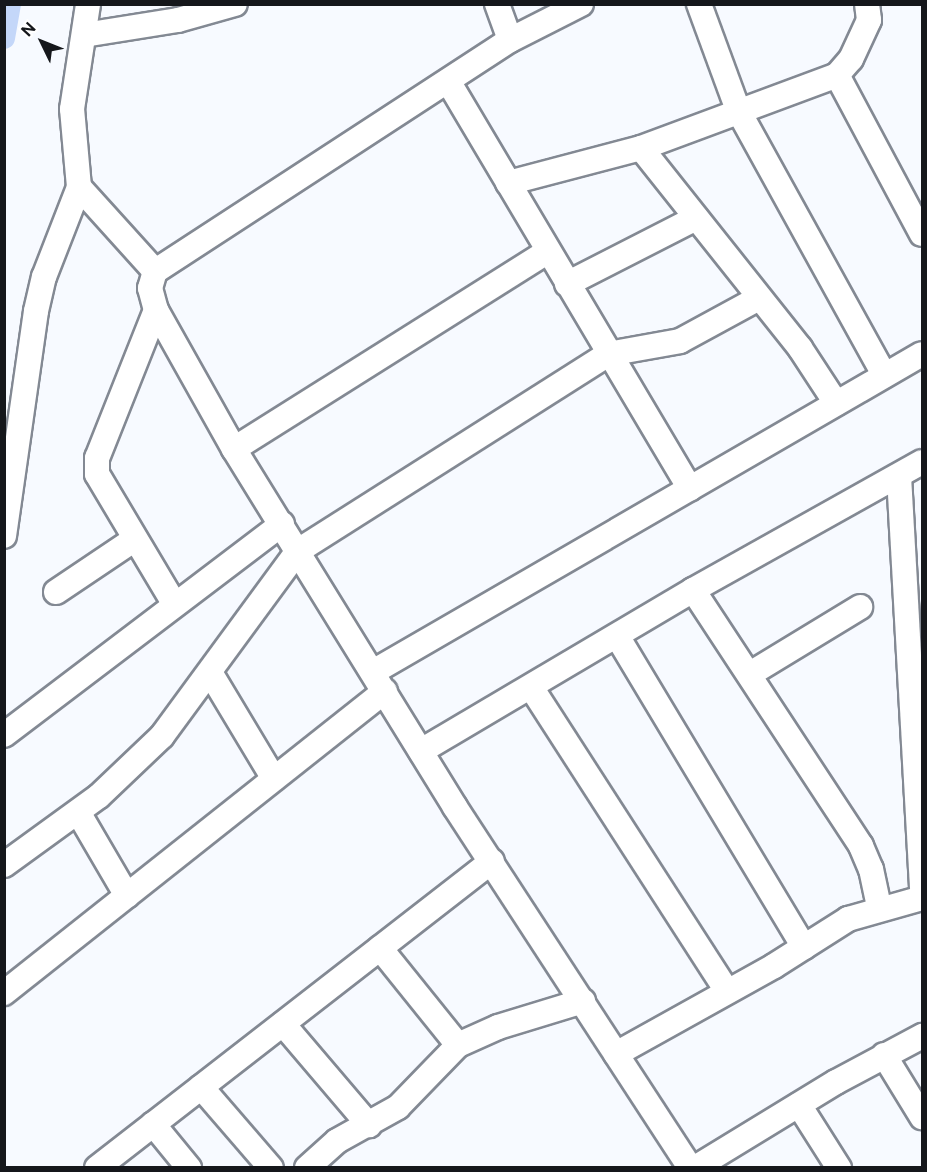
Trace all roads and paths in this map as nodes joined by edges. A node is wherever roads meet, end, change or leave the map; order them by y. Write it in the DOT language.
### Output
graph roads {
  1 [pos="88,4"];
  2 [pos="235,4"];
  3 [pos="496,4"];
  4 [pos="581,4"];
  5 [pos="699,4"];
  6 [pos="867,4"];
  7 [pos="84,35"];
  8 [pos="510,40"];
  9 [pos="837,75"];
  10 [pos="448,81"];
  11 [pos="738,111"];
  12 [pos="641,148"];
  13 [pos="508,183"];
  14 [pos="79,187"];
  15 [pos="696,218"];
  16 [pos="922,234"];
  17 [pos="548,251"];
  18 [pos="155,271"];
  19 [pos="567,284"];
  20 [pos="759,298"];
  21 [pos="156,310"];
  22 [pos="608,354"];
  23 [pos="922,354"];
  24 [pos="884,375"];
  25 [pos="836,403"];
  26 [pos="234,449"];
  27 [pos="922,462"];
  28 [pos="899,476"];
  29 [pos="690,488"];
  30 [pos="282,524"];
  31 [pos="4,536"];
  32 [pos="135,539"];
  33 [pos="298,550"];
  34 [pos="693,590"];
  35 [pos="56,592"];
  36 [pos="175,605"];
  37 [pos="860,607"];
  38 [pos="617,636"];
  39 [pos="211,674"];
  40 [pos="750,674"];
  41 [pos="379,682"];
  42 [pos="531,687"];
  43 [pos="4,735"];
  44 [pos="421,751"];
  45 [pos="274,779"];
  46 [pos="78,812"];
  47 [pos="492,861"];
  48 [pos="4,865"];
  49 [pos="922,893"];
  50 [pos="127,896"];
  51 [pos="922,898"];
  52 [pos="879,908"];
  53 [pos="804,947"];
  54 [pos="380,948"];
  55 [pos="727,991"];
  56 [pos="4,993"];
  57 [pos="583,1001"];
  58 [pos="283,1024"];
  59 [pos="922,1036"];
  60 [pos="458,1046"];
  61 [pos="616,1054"];
  62 [pos="884,1055"];
  63 [pos="201,1087"];
  64 [pos="799,1105"];
  65 [pos="922,1117"];
  66 [pos="153,1124"];
  67 [pos="369,1125"];
  68 [pos="98,1167"];
  69 [pos="189,1167"];
  70 [pos="271,1167"];
  71 [pos="307,1167"];
  72 [pos="690,1167"];
  73 [pos="695,1167"];
  74 [pos="838,1167"];
  1 -- 7 [label="street"];
  2 -- 7 [label="street"];
  3 -- 8 [label="street"];
  4 -- 8 [label="street"];
  5 -- 11 [label="street"];
  6 -- 9 [label="street"];
  7 -- 14 [label="street"];
  8 -- 10 [label="street"];
  9 -- 11 [label="street"];
  9 -- 16 [label="street"];
  10 -- 13 [label="street"];
  10 -- 18 [label="street"];
  11 -- 12 [label="street"];
  11 -- 24 [label="street"];
  12 -- 13 [label="street"];
  12 -- 15 [label="street"];
  13 -- 17 [label="street"];
  14 -- 18 [label="street"];
  14 -- 31 [label="street"];
  15 -- 19 [label="street"];
  15 -- 20 [label="street"];
  17 -- 19 [label="street"];
  17 -- 26 [label="street"];
  18 -- 21 [label="street"];
  19 -- 22 [label="street"];
  20 -- 22 [label="street"];
  20 -- 25 [label="street"];
  21 -- 26 [label="street"];
  21 -- 32 [label="street"];
  22 -- 29 [label="street"];
  22 -- 33 [label="street"];
  23 -- 24 [label="street"];
  24 -- 25 [label="street"];
  25 -- 29 [label="street"];
  26 -- 30 [label="street"];
  27 -- 28 [label="street"];
  28 -- 34 [label="street"];
  28 -- 49 [label="street"];
  29 -- 41 [label="street"];
  30 -- 33 [label="street"];
  30 -- 36 [label="street"];
  32 -- 35 [label="street"];
  32 -- 36 [label="street"];
  33 -- 39 [label="street"];
  33 -- 41 [label="street"];
  34 -- 38 [label="street"];
  34 -- 40 [label="street"];
  36 -- 43 [label="street"];
  37 -- 40 [label="street"];
  38 -- 42 [label="street"];
  38 -- 53 [label="street"];
  39 -- 45 [label="street"];
  39 -- 46 [label="street"];
  40 -- 52 [label="street"];
  41 -- 44 [label="street"];
  41 -- 45 [label="street"];
  42 -- 44 [label="street"];
  42 -- 55 [label="street"];
  44 -- 47 [label="street"];
  45 -- 50 [label="street"];
  46 -- 48 [label="street"];
  46 -- 50 [label="street"];
  47 -- 54 [label="street"];
  47 -- 57 [label="street"];
  50 -- 56 [label="street"];
  51 -- 52 [label="street"];
  52 -- 53 [label="street"];
  53 -- 55 [label="street"];
  54 -- 58 [label="street"];
  54 -- 60 [label="street"];
  55 -- 61 [label="street"];
  57 -- 60 [label="street"];
  57 -- 61 [label="street"];
  58 -- 63 [label="street"];
  58 -- 67 [label="street"];
  59 -- 62 [label="street"];
  60 -- 67 [label="street"];
  61 -- 72 [label="street"];
  62 -- 64 [label="street"];
  62 -- 65 [label="street"];
  63 -- 66 [label="street"];
  63 -- 70 [label="street"];
  64 -- 73 [label="street"];
  64 -- 74 [label="street"];
  66 -- 68 [label="street"];
  66 -- 69 [label="street"];
  67 -- 71 [label="street"];
}
